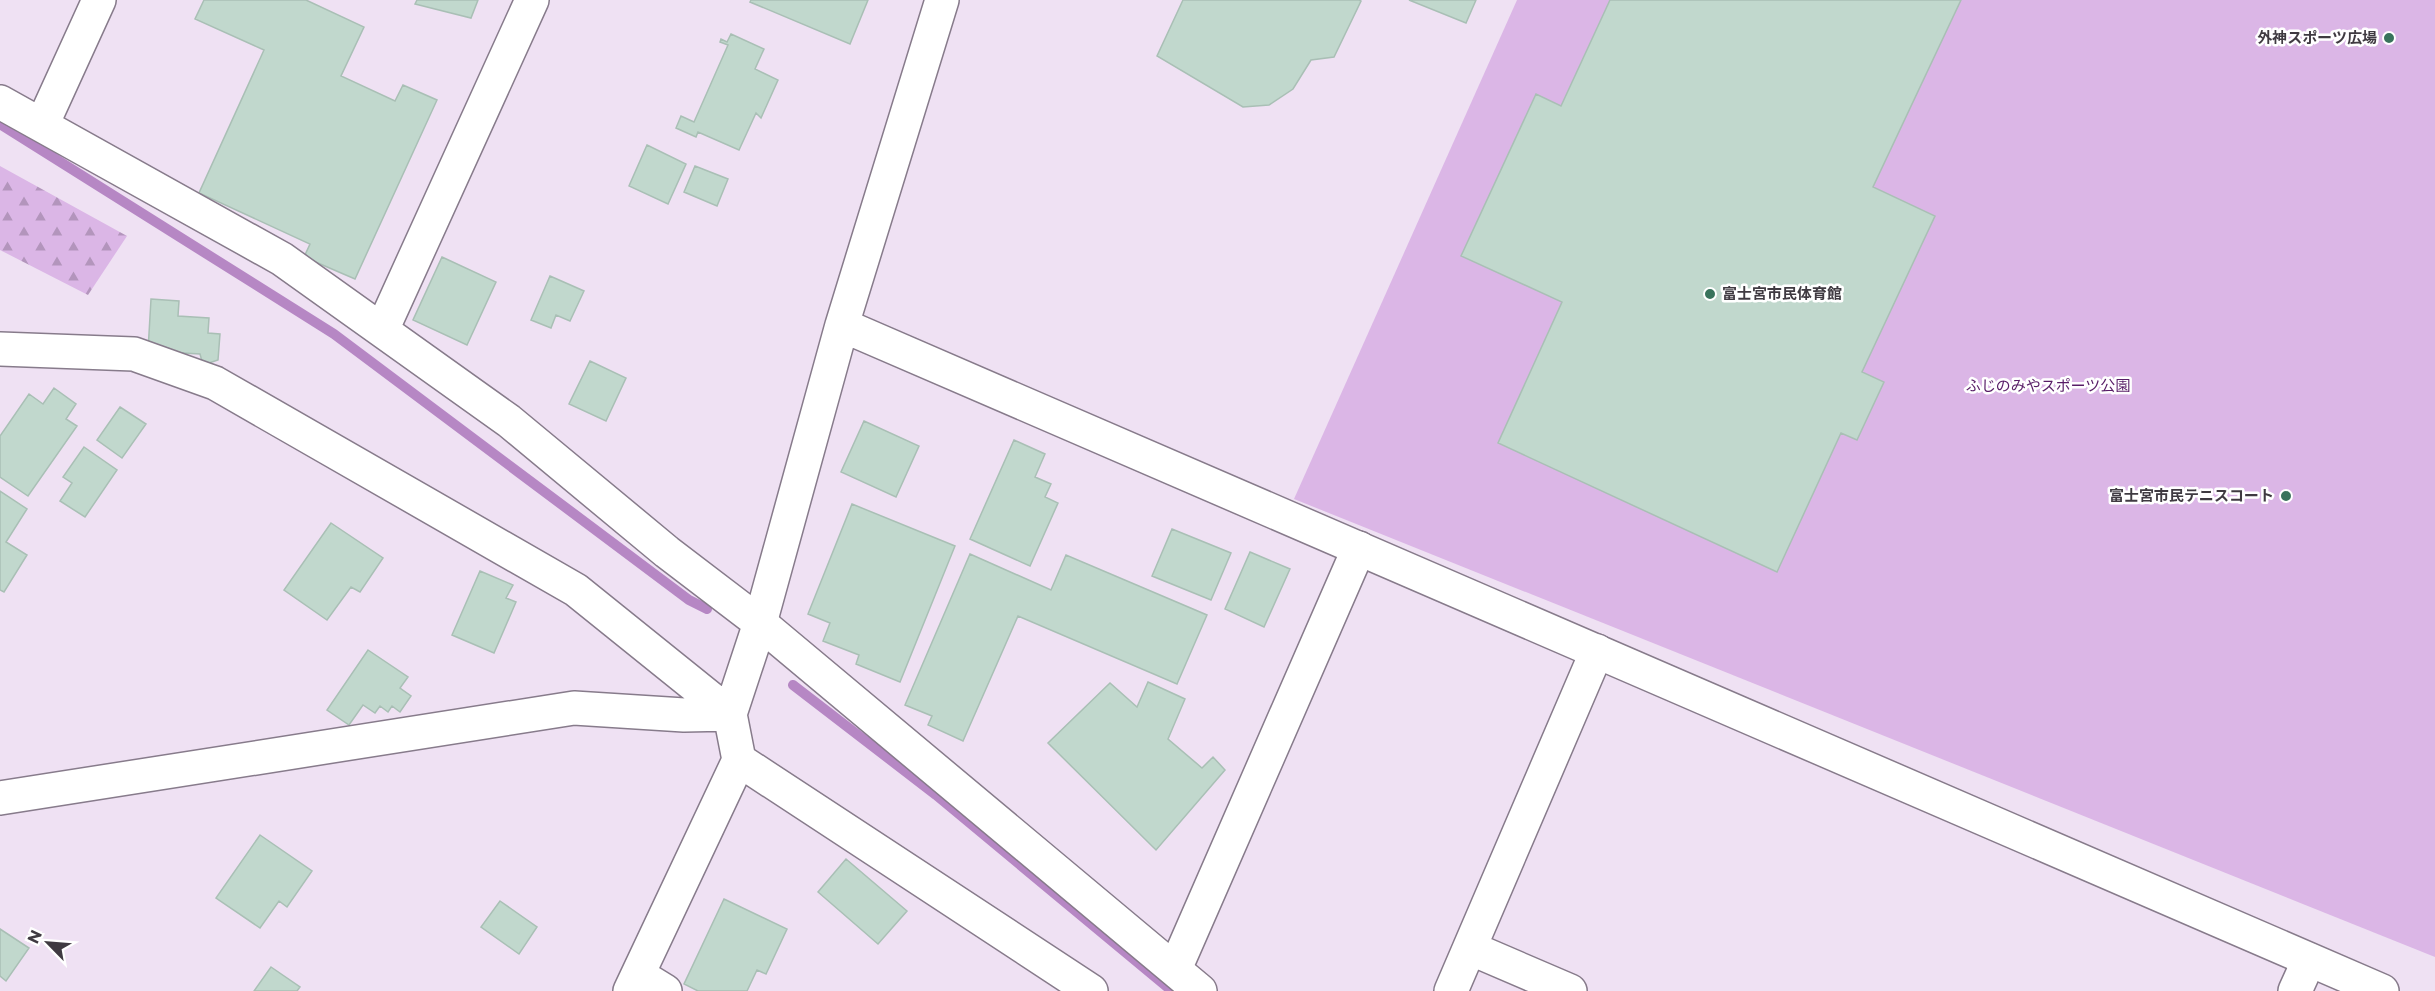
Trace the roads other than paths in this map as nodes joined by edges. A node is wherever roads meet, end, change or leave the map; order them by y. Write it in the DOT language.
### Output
graph roads {
  1 [pos="99,0"];
  2 [pos="532,0"];
  3 [pos="942,0"];
  4 [pos="0,102"];
  5 [pos="42,125"];
  6 [pos="842,325"];
  7 [pos="382,330"];
  8 [pos="0,349"];
  9 [pos="1359,548"];
  10 [pos="760,623"];
  11 [pos="1597,651"];
  12 [pos="730,714"];
  13 [pos="739,760"];
  14 [pos="0,798"];
  15 [pos="1470,948"];
  16 [pos="2309,960"];
  17 [pos="1175,969"];
  18 [pos="645,986"];
  19 [pos="1091,991"];
  20 [pos="1200,991"];
  21 [pos="1451,991"];
  22 [pos="1570,991"];
  23 [pos="2295,991"];
  24 [pos="2382,991"];
  1 -- 5 [label="street"];
  2 -- 7 [label="street"];
  3 -- 6 [label="street"];
  4 -- 5 [label="street"];
  5 -- 7 [label="street"];
  6 -- 9 [label="street"];
  6 -- 10 [label="street"];
  7 -- 10 [label="street"];
  8 -- 12 [label="street"];
  9 -- 11 [label="street"];
  9 -- 17 [label="street"];
  10 -- 12 [label="street"];
  10 -- 17 [label="street"];
  11 -- 15 [label="street"];
  11 -- 16 [label="street"];
  12 -- 13 [label="street"];
  12 -- 14 [label="street"];
  13 -- 18 [label="street"];
  13 -- 19 [label="street"];
  15 -- 21 [label="street"];
  15 -- 22 [label="street"];
  16 -- 23 [label="street"];
  16 -- 24 [label="street"];
  17 -- 20 [label="street"];
}
